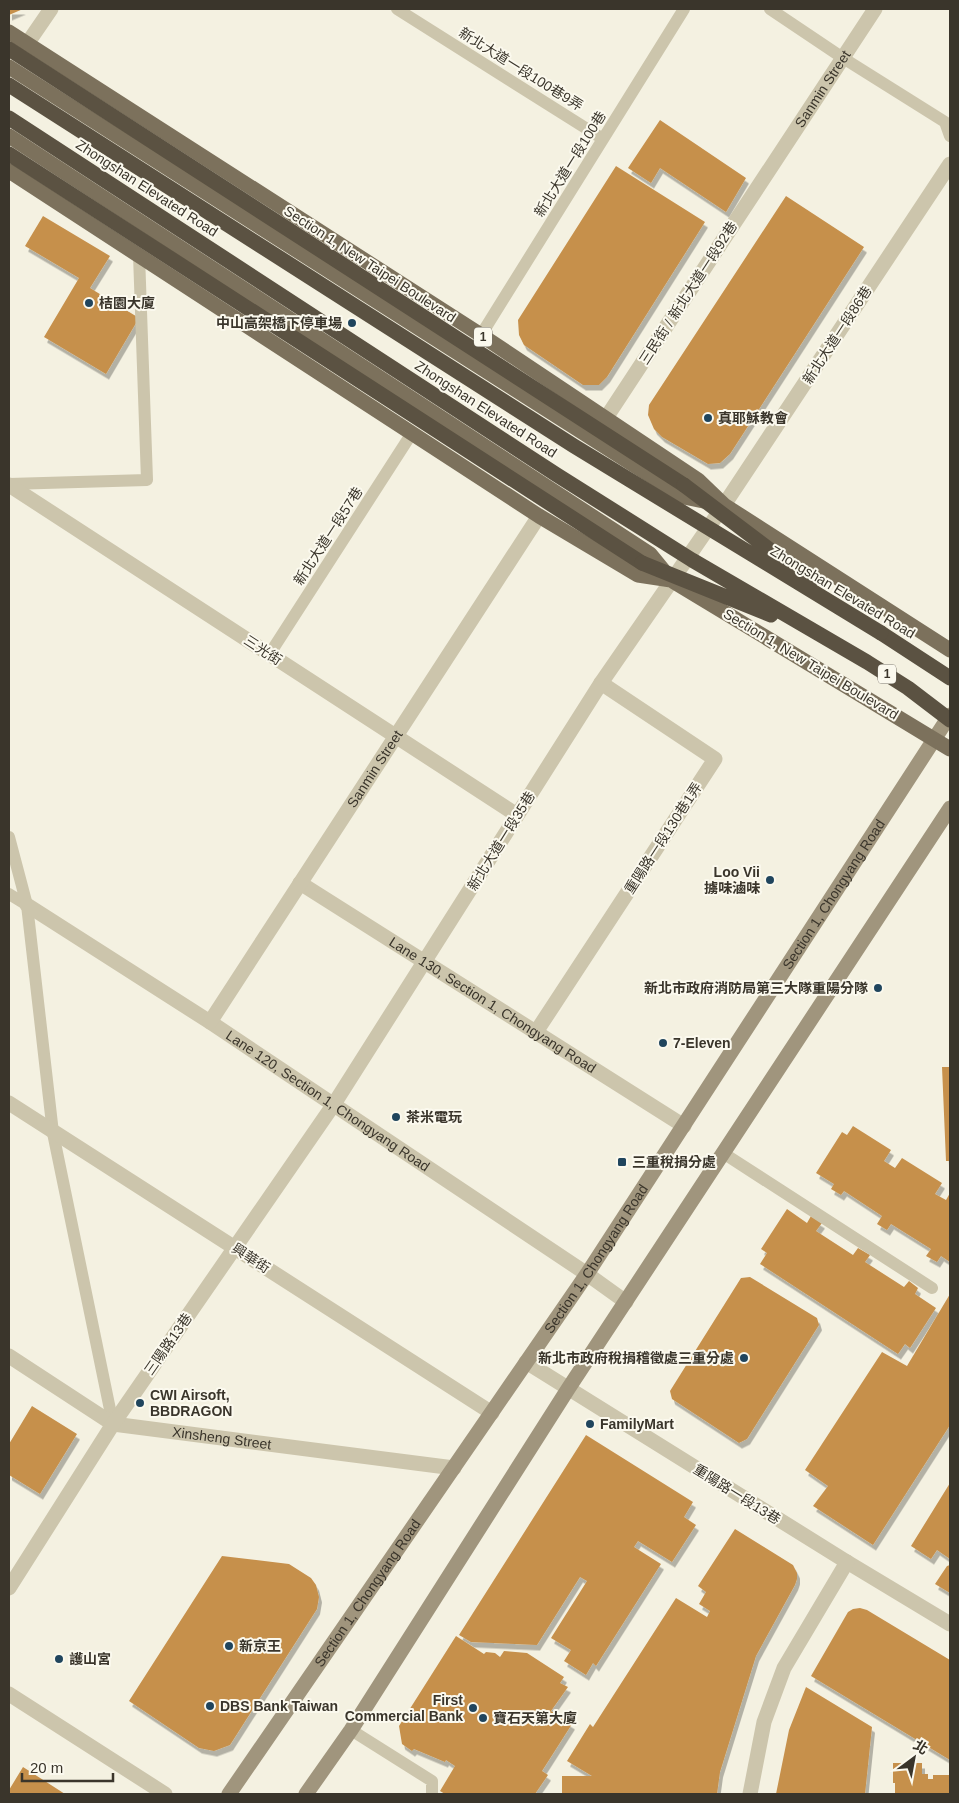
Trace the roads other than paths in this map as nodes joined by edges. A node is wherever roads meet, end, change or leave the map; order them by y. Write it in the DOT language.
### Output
graph roads {
  1 [pos="52,9"];
  2 [pos="397,9"];
  3 [pos="684,9"];
  4 [pos="770,9"];
  5 [pos="876,9"];
  6 [pos="9,32"];
  7 [pos="27,44"];
  8 [pos="9,49"];
  9 [pos="843,58"];
  10 [pos="9,67"];
  11 [pos="9,85"];
  12 [pos="9,118"];
  13 [pos="9,136"];
  14 [pos="950,136"];
  15 [pos="603,139"];
  16 [pos="9,154"];
  17 [pos="950,164"];
  18 [pos="769,169"];
  19 [pos="9,171"];
  20 [pos="139,255"];
  21 [pos="480,335"];
  22 [pos="606,418"];
  23 [pos="412,433"];
  24 [pos="9,485"];
  25 [pos="724,505"];
  26 [pos="539,516"];
  27 [pos="671,580"];
  28 [pos="880,633"];
  29 [pos="819,634"];
  30 [pos="950,650"];
  31 [pos="270,655"];
  32 [pos="950,678"];
  33 [pos="601,683"];
  34 [pos="950,715"];
  35 [pos="950,720"];
  36 [pos="396,736"];
  37 [pos="934,739"];
  38 [pos="950,748"];
  39 [pos="950,808"];
  40 [pos="517,815"];
  41 [pos="9,837"];
  42 [pos="300,883"];
  43 [pos="9,894"];
  44 [pos="27,904"];
  45 [pos="425,962"];
  46 [pos="210,1022"];
  47 [pos="536,1032"];
  48 [pos="9,1103"];
  49 [pos="334,1104"];
  50 [pos="684,1126"];
  51 [pos="53,1133"];
  52 [pos="724,1152"];
  53 [pos="235,1248"];
  54 [pos="587,1274"];
  55 [pos="932,1288"];
  56 [pos="626,1302"];
  57 [pos="9,1356"];
  58 [pos="526,1362"];
  59 [pos="568,1389"];
  60 [pos="492,1413"];
  61 [pos="113,1424"];
  62 [pos="454,1468"];
  63 [pos="847,1562"];
  64 [pos="9,1588"];
  65 [pos="950,1624"];
  66 [pos="9,1694"];
  67 [pos="350,1730"];
  68 [pos="165,1794"];
  69 [pos="230,1794"];
  70 [pos="306,1794"];
  71 [pos="432,1794"];
  72 [pos="750,1794"];
  1 -- 7 [label="street"];
  2 -- 15 [label="lane, 新北大道一段100巷9弄"];
  3 -- 15 [label="lane, 新北大道一段100巷"];
  4 -- 9 [label="lane"];
  5 -- 9 [label="street, Sanmin Street"];
  6 -- 7 [label="main road, Section 1, New Taipei Boulevard / 1"];
  7 -- 21 [label="main road, Section 1, New Taipei Boulevard / 1"];
  8 -- 28 [label="highway, bridge"];
  9 -- 14 [label="lane"];
  9 -- 18 [label="street, Sanmin Street"];
  10 -- 25 [label="main road, Section 1, New Taipei Boulevard / 1"];
  11 -- 28 [label="highway, Zhongshan Elevated Road / 1, bridge"];
  12 -- 29 [label="highway, Zhongshan Elevated Road / 1, bridge"];
  13 -- 27 [label="main road, Section 1, New Taipei Boulevard / 1"];
  15 -- 21 [label="lane, 新北大道一段100巷"];
  16 -- 29 [label="highway, bridge"];
  17 -- 25 [label="street, 新北大道一段86巷"];
  18 -- 22 [label="street, 三民街 / 新北大道一段92巷"];
  19 -- 20 [label="main road, Section 1, New Taipei Boulevard / 1"];
  20 -- 23 [label="main road, Section 1, New Taipei Boulevard / 1"];
  20 -- 24 [label="lane, 三光街"];
  21 -- 22 [label="main road, Section 1, New Taipei Boulevard / 1"];
  22 -- 25 [label="main road, Section 1, New Taipei Boulevard / 1"];
  23 -- 26 [label="main road, Section 1, New Taipei Boulevard / 1"];
  23 -- 31 [label="lane, 新北大道一段57巷"];
  24 -- 31 [label="street, 三光街"];
  25 -- 27 [label="street, 新北大道一段86巷"];
  25 -- 30 [label="main road, Section 1, New Taipei Boulevard / 1"];
  26 -- 27 [label="main road, Section 1, New Taipei Boulevard / 1"];
  26 -- 36 [label="street, Sanmin Street"];
  27 -- 33 [label="street, 新北大道一段35巷"];
  27 -- 37 [label="main road, Section 1, New Taipei Boulevard / 1"];
  28 -- 32 [label="highway, Zhongshan Elevated Road / 1"];
  29 -- 35 [label="highway, Zhongshan Elevated Road / 1, bridge"];
  31 -- 36 [label="street, 三光街"];
  33 -- 40 [label="street, 新北大道一段35巷"];
  33 -- 47 [label="street, 重陽路一段130巷1弄"];
  34 -- 37 [label="main road, Section 1, Chongyang Road"];
  36 -- 40 [label="street, 三光街"];
  36 -- 42 [label="street, Sanmin Street"];
  37 -- 38 [label="main road, Section 1, New Taipei Boulevard / 1"];
  37 -- 50 [label="main road, Section 1, Chongyang Road"];
  39 -- 52 [label="main road"];
  40 -- 45 [label="street, 新北大道一段35巷"];
  41 -- 44 [label="lane"];
  42 -- 45 [label="street, Lane 130, Section 1, Chongyang Road"];
  42 -- 46 [label="street, Sanmin Street"];
  43 -- 44 [label="lane"];
  44 -- 46 [label="street, Lane 120, Section 1, Chongyang Road"];
  44 -- 51 [label="lane"];
  45 -- 47 [label="street, Lane 130, Section 1, Chongyang Road"];
  45 -- 49 [label="street, 新北大道一段35巷"];
  46 -- 49 [label="street, Lane 120, Section 1, Chongyang Road"];
  47 -- 50 [label="street, Lane 130, Section 1, Chongyang Road"];
  48 -- 51 [label="street, 興華街"];
  49 -- 53 [label="street, 三陽路13巷"];
  49 -- 54 [label="street, Lane 120, Section 1, Chongyang Road"];
  50 -- 54 [label="main road, Section 1, Chongyang Road"];
  51 -- 53 [label="street, 興華街"];
  51 -- 61 [label="lane"];
  52 -- 55 [label="lane"];
  52 -- 56 [label="main road"];
  53 -- 60 [label="street, 興華街"];
  53 -- 61 [label="street, 三陽路13巷"];
  54 -- 56 [label="street, Lane 120, Section 1, Chongyang Road"];
  54 -- 58 [label="main road, Section 1, Chongyang Road"];
  56 -- 59 [label="main road"];
  57 -- 61 [label="street, Xinsheng Street"];
  58 -- 59 [label="street, 重陽路一段13巷"];
  58 -- 60 [label="main road, Section 1, Chongyang Road"];
  59 -- 63 [label="street, 重陽路一段13巷"];
  59 -- 67 [label="main road"];
  60 -- 62 [label="main road, Section 1, Chongyang Road"];
  61 -- 62 [label="street, Xinsheng Street"];
  61 -- 64 [label="street, 三陽路13巷"];
  62 -- 69 [label="main road, Section 1, Chongyang Road"];
  63 -- 65 [label="street, 重陽路一段13巷"];
  63 -- 72 [label="street"];
  66 -- 68 [label="street"];
  67 -- 70 [label="main road"];
  67 -- 71 [label="lane"];
}
